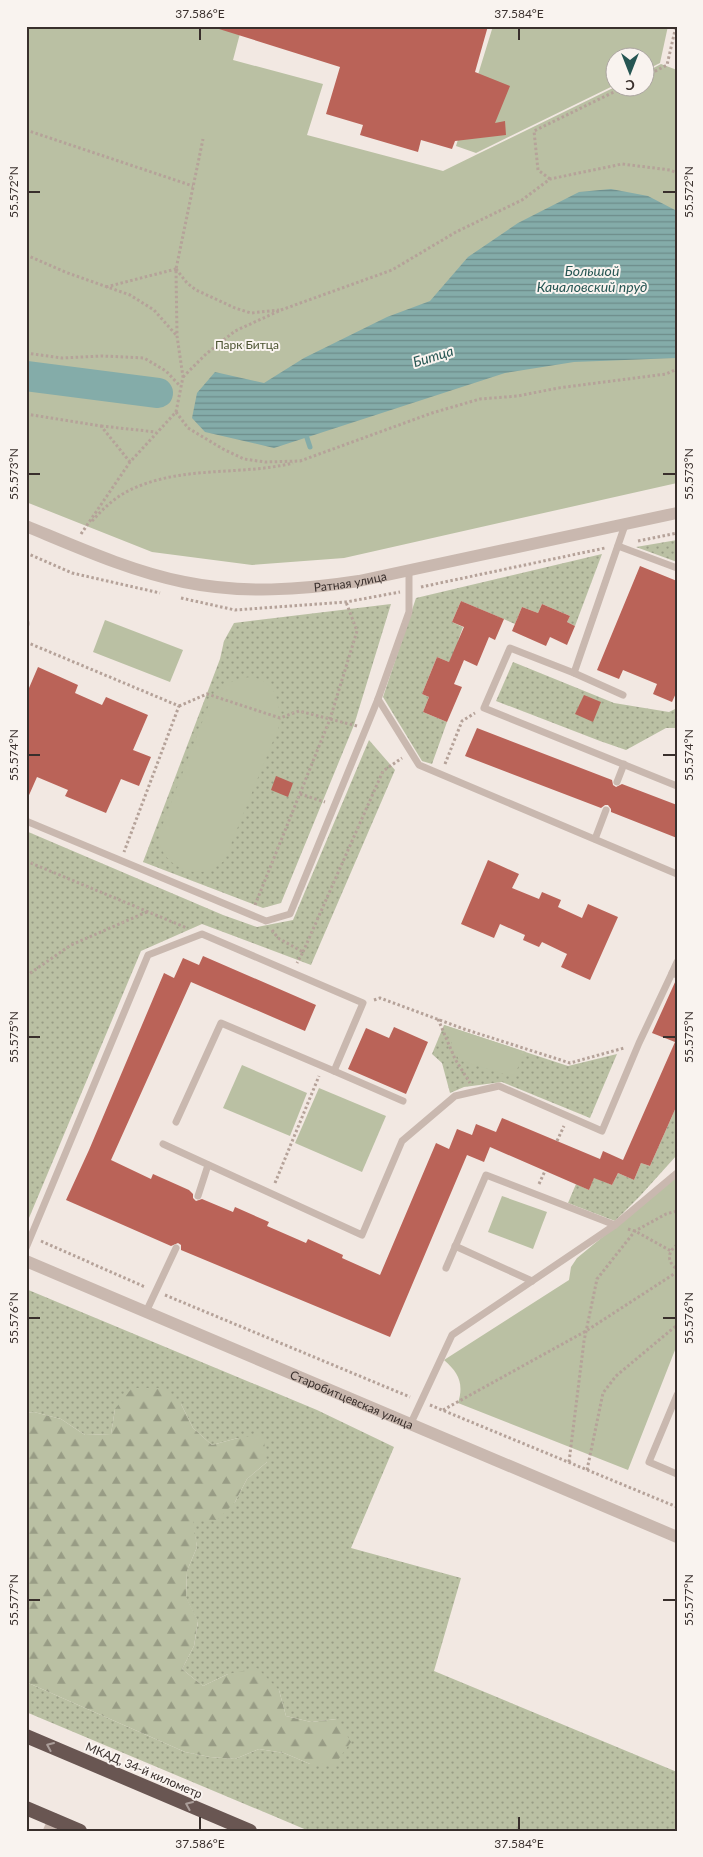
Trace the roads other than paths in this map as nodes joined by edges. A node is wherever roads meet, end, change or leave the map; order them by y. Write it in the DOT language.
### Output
graph roads {
  1 [pos="677,513"];
  2 [pos="625,525"];
  3 [pos="26,526"];
  4 [pos="618,546"];
  5 [pos="677,568"];
  6 [pos="409,571"];
  7 [pos="574,673"];
  8 [pos="622,695"];
  9 [pos="378,699"];
  10 [pos="624,764"];
  11 [pos="617,782"];
  12 [pos="677,786"];
  13 [pos="606,810"];
  14 [pos="26,821"];
  15 [pos="595,839"];
  16 [pos="677,874"];
  17 [pos="677,962"];
  18 [pos="674,974"];
  19 [pos="334,1071"];
  20 [pos="403,1101"];
  21 [pos="176,1122"];
  22 [pos="164,1144"];
  23 [pos="208,1165"];
  24 [pos="677,1173"];
  25 [pos="198,1196"];
  26 [pos="615,1225"];
  27 [pos="455,1246"];
  28 [pos="26,1248"];
  29 [pos="176,1248"];
  30 [pos="26,1261"];
  31 [pos="446,1268"];
  32 [pos="532,1281"];
  33 [pos="146,1312"];
  34 [pos="677,1395"];
  35 [pos="411,1423"];
  36 [pos="677,1474"];
  37 [pos="677,1537"];
  38 [pos="26,1736"];
  39 [pos="26,1808"];
  40 [pos="51,1825"];
  41 [pos="80,1831"];
  42 [pos="250,1831"];
  1 -- 2 [label="street, Ратная улица"];
  2 -- 4 [label="lane"];
  2 -- 6 [label="street, Ратная улица"];
  3 -- 6 [label="street, Ратная улица"];
  4 -- 5 [label="lane"];
  4 -- 7 [label="lane"];
  6 -- 9 [label="lane"];
  7 -- 8 [label="lane"];
  7 -- 10 [label="lane"];
  9 -- 14 [label="lane"];
  9 -- 15 [label="lane"];
  10 -- 11 [label="lane"];
  10 -- 12 [label="lane"];
  13 -- 15 [label="lane"];
  15 -- 16 [label="lane"];
  17 -- 18 [label="lane"];
  18 -- 23 [label="lane"];
  19 -- 20 [label="lane"];
  19 -- 21 [label="lane"];
  19 -- 28 [label="lane"];
  22 -- 23 [label="lane"];
  23 -- 25 [label="lane"];
  24 -- 26 [label="lane"];
  26 -- 27 [label="lane"];
  26 -- 32 [label="lane"];
  27 -- 31 [label="lane"];
  27 -- 32 [label="lane"];
  29 -- 33 [label="lane"];
  30 -- 33 [label="street, Старобитцевская улица"];
  32 -- 35 [label="lane"];
  33 -- 35 [label="street, Старобитцевская улица"];
  34 -- 36 [label="lane"];
  35 -- 37 [label="street, Старобитцевская улица"];
  42 -- 38 [label="highway, МКАД, 34-й километр, one-way"];
  39 -- 40 [label="highway"];
  40 -- 41 [label="highway"];
}
